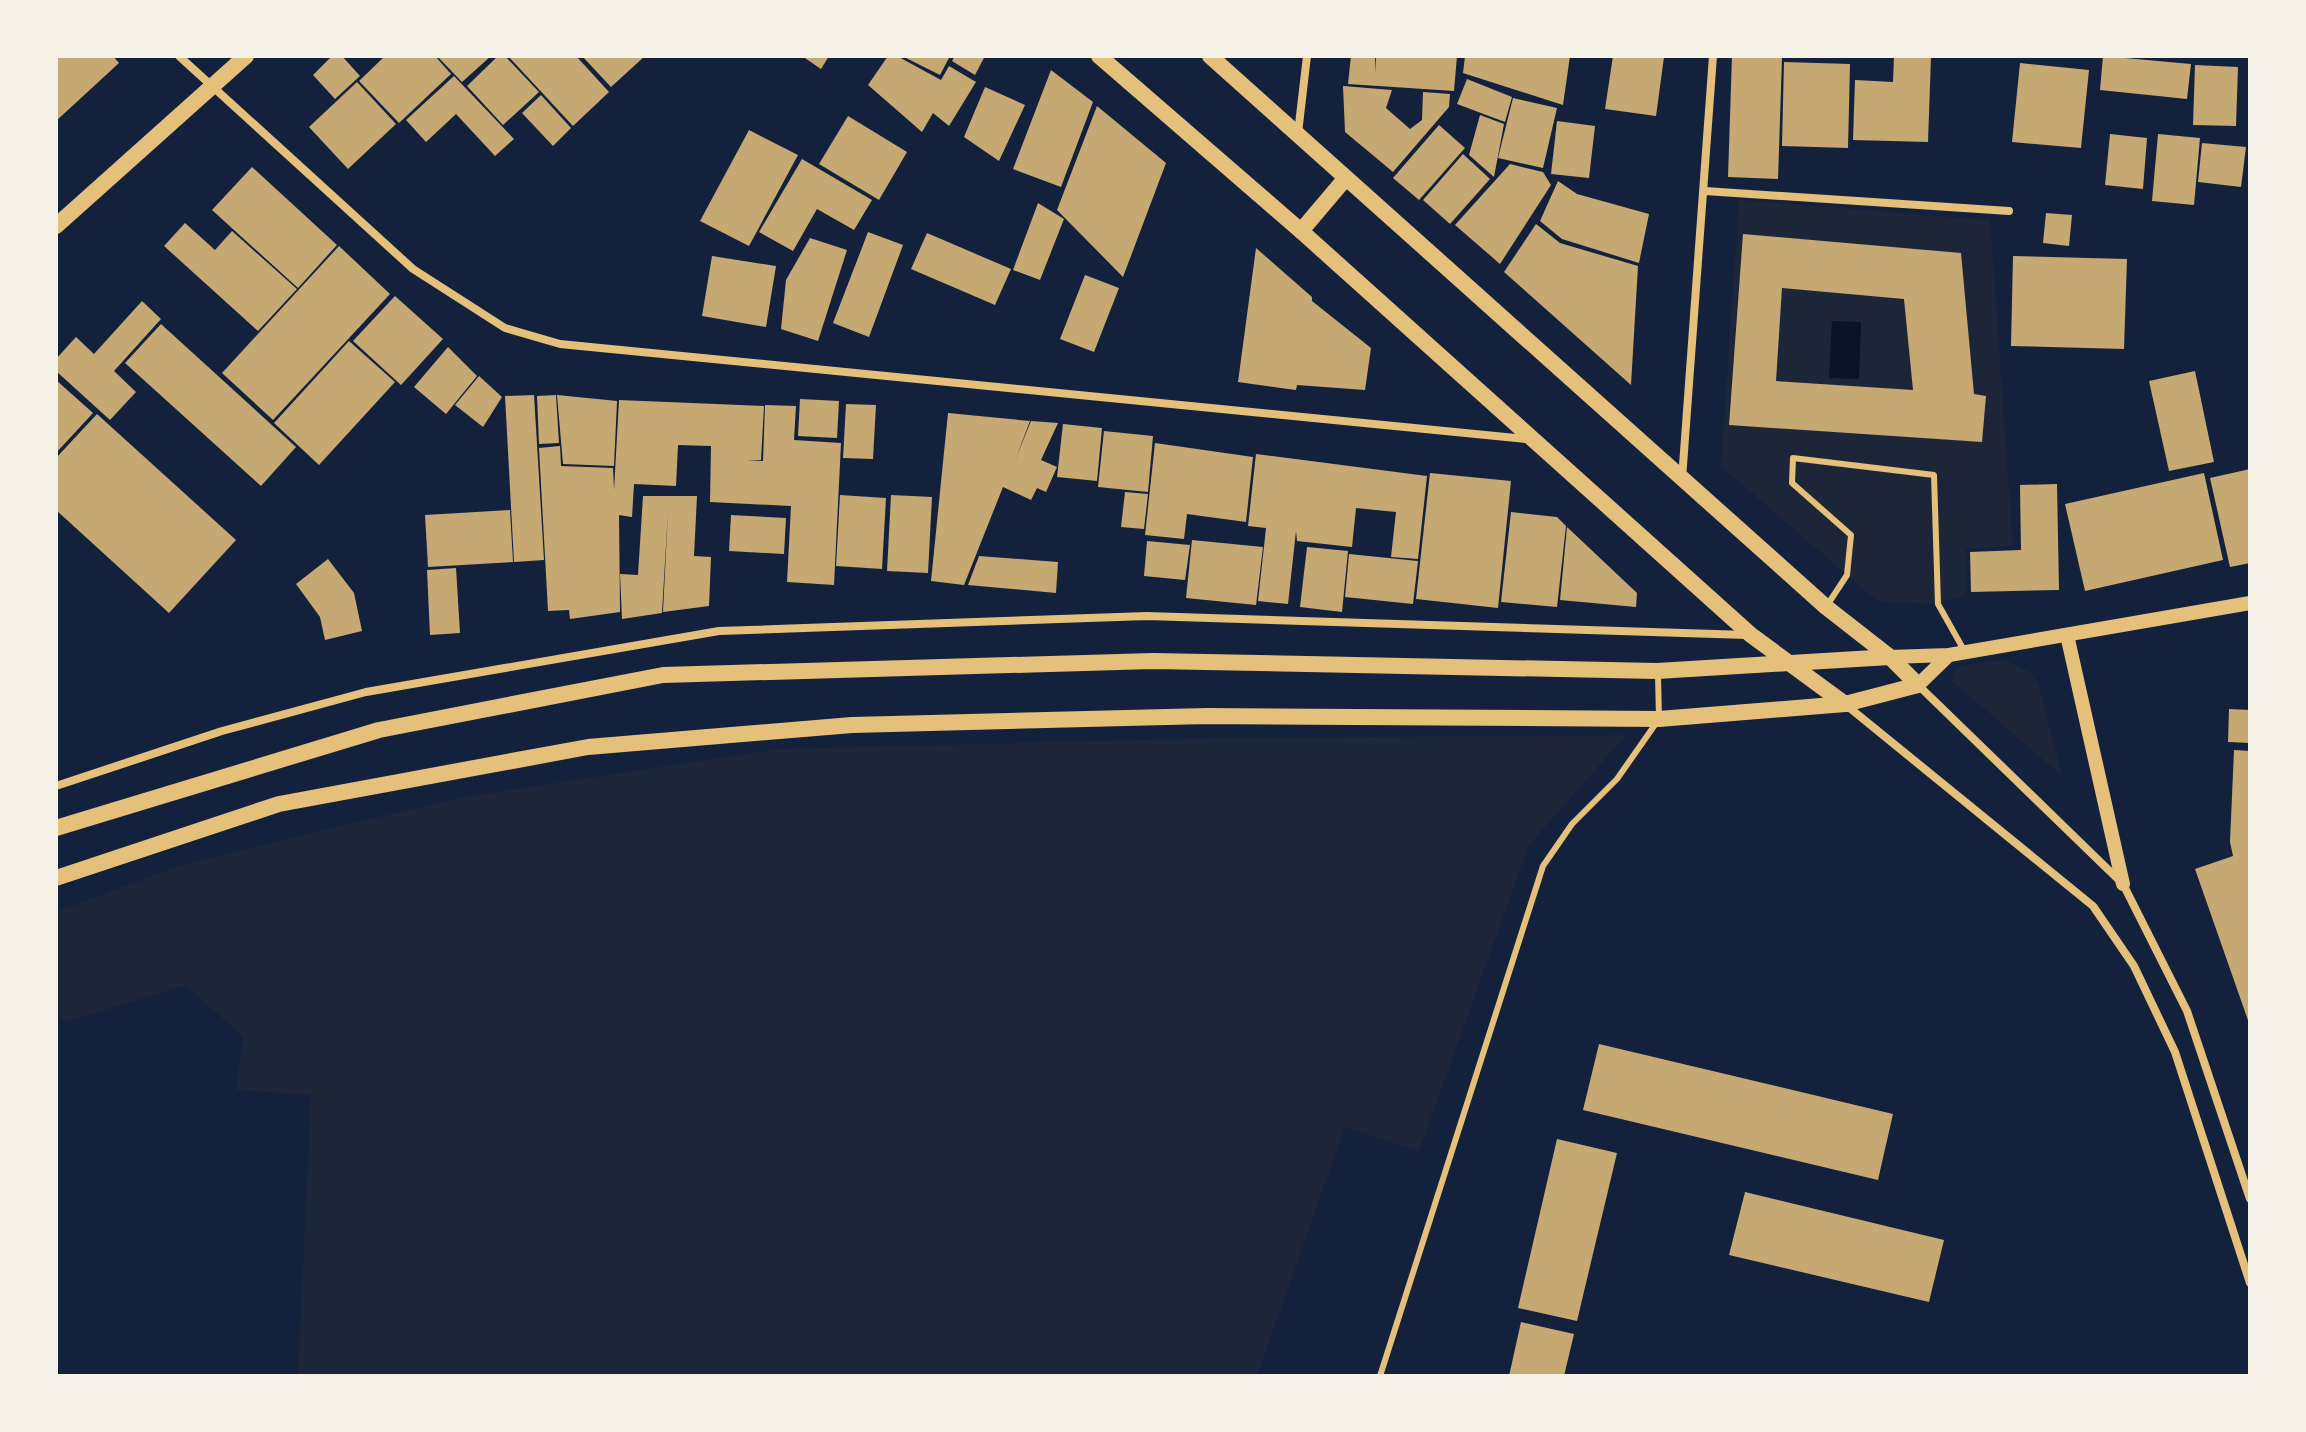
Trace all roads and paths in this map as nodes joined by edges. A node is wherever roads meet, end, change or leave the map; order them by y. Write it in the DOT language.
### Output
graph roads {
  1 [pos="179,56"];
  2 [pos="246,56"];
  3 [pos="1099,56"];
  4 [pos="1210,56"];
  5 [pos="1307,56"];
  6 [pos="1713,56"];
  7 [pos="213,86"];
  8 [pos="1298,133"];
  9 [pos="1345,179"];
  10 [pos="1705,191"];
  11 [pos="2009,211"];
  12 [pos="56,226"];
  13 [pos="1301,231"];
  14 [pos="1530,439"];
  15 [pos="1682,479"];
  16 [pos="2250,603"];
  17 [pos="1826,607"];
  18 [pos="1751,635"];
  19 [pos="2067,635"];
  20 [pos="1965,652"];
  21 [pos="1949,655"];
  22 [pos="1890,657"];
  23 [pos="1792,664"];
  24 [pos="1657,671"];
  25 [pos="1918,685"];
  26 [pos="1845,704"];
  27 [pos="1659,719"];
  28 [pos="56,786"];
  29 [pos="56,828"];
  30 [pos="56,878"];
  31 [pos="2123,884"];
  32 [pos="2250,1199"];
  33 [pos="2250,1283"];
  34 [pos="1380,1376"];
  1 -- 7 [label="street"];
  2 -- 7 [label="main road"];
  3 -- 13 [label="main road"];
  4 -- 8 [label="main road"];
  5 -- 8 [label="street"];
  6 -- 10 [label="street"];
  7 -- 12 [label="main road"];
  7 -- 14 [label="street"];
  8 -- 9 [label="main road"];
  9 -- 13 [label="main road"];
  9 -- 15 [label="main road"];
  10 -- 11 [label="street"];
  10 -- 15 [label="street"];
  13 -- 14 [label="main road"];
  14 -- 18 [label="main road"];
  15 -- 17 [label="main road"];
  16 -- 19 [label="street"];
  17 -- 20 [label="lane"];
  17 -- 22 [label="main road"];
  18 -- 23 [label="main road"];
  18 -- 28 [label="street"];
  19 -- 20 [label="street"];
  19 -- 31 [label="street"];
  20 -- 21 [label="street"];
  21 -- 22 [label="street"];
  21 -- 25 [label="street"];
  22 -- 23 [label="main road"];
  22 -- 25 [label="main road"];
  23 -- 24 [label="main road"];
  23 -- 26 [label="main road"];
  24 -- 27 [label="lane"];
  24 -- 29 [label="main road"];
  25 -- 26 [label="main road"];
  25 -- 31 [label="street"];
  26 -- 27 [label="main road"];
  26 -- 33 [label="street"];
  27 -- 30 [label="main road"];
  27 -- 34 [label="lane"];
  31 -- 32 [label="street"];
}
